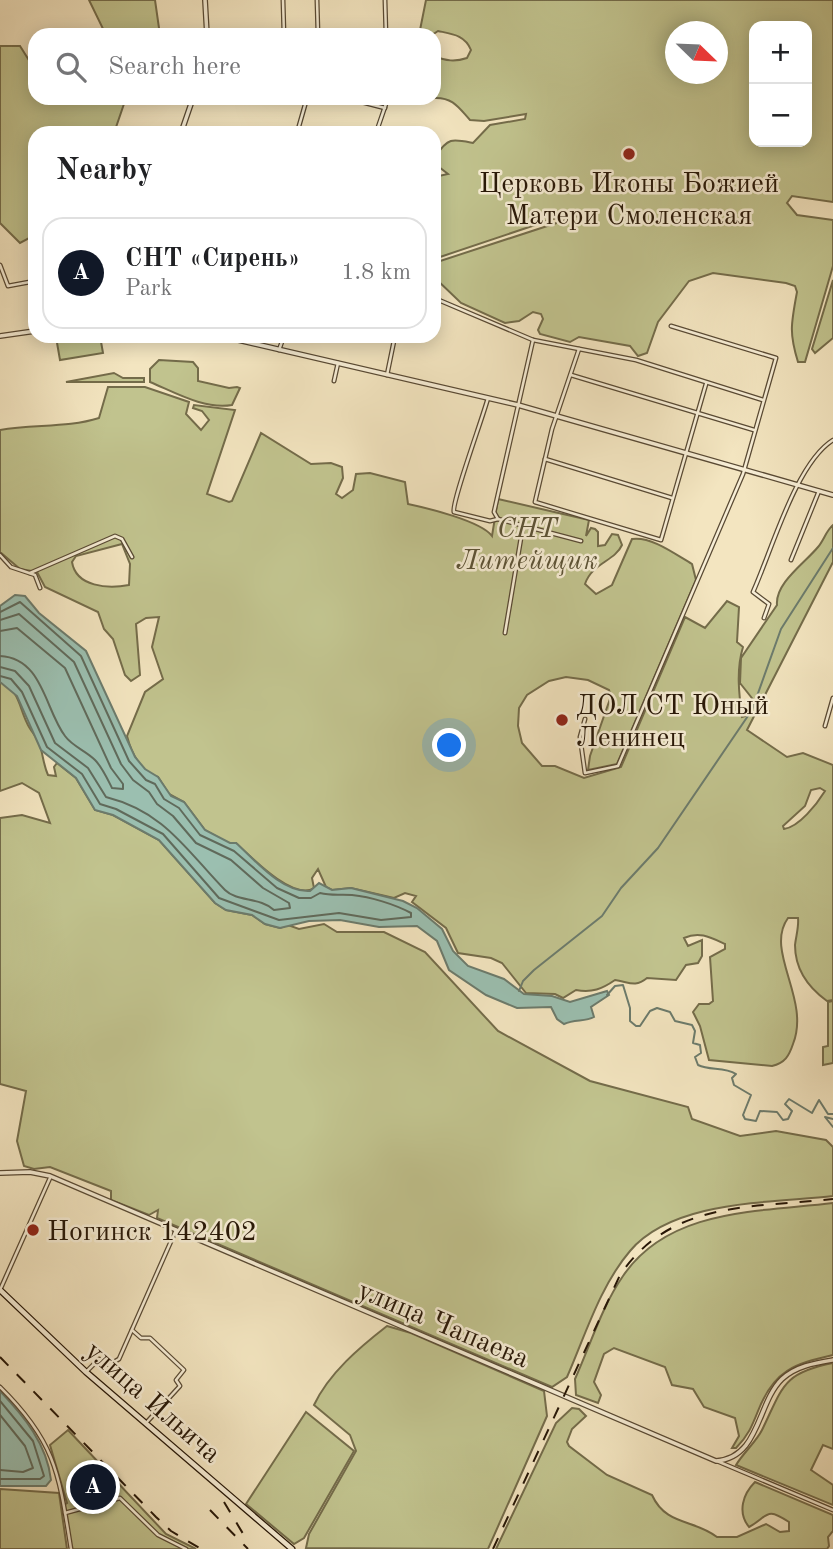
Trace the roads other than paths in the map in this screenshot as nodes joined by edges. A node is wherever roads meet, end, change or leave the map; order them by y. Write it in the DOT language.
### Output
graph roads {
  1 [pos="205,0"];
  2 [pos="283,0"];
  3 [pos="317,0"];
  4 [pos="385,0"];
  5 [pos="207,28"];
  6 [pos="284,28"];
  7 [pos="318,28"];
  8 [pos="386,28"];
  9 [pos="191,105"];
  10 [pos="305,105"];
  11 [pos="373,105"];
  12 [pos="386,105"];
  13 [pos="385,108"];
  14 [pos="183,126"];
  15 [pos="299,126"];
  16 [pos="379,126"];
  17 [pos="0,265"];
  18 [pos="28,282"];
  19 [pos="441,301"];
  20 [pos="671,326"];
  21 [pos="28,332"];
  22 [pos="0,336"];
  23 [pos="533,340"];
  24 [pos="257,343"];
  25 [pos="282,343"];
  26 [pos="394,343"];
  27 [pos="579,349"];
  28 [pos="279,350"];
  29 [pos="338,363"];
  30 [pos="387,375"];
  31 [pos="571,375"];
  32 [pos="334,381"];
  33 [pos="706,384"];
  34 [pos="488,398"];
  35 [pos="763,400"];
  36 [pos="519,405"];
  37 [pos="698,412"];
  38 [pos="557,415"];
  39 [pos="754,430"];
  40 [pos="833,440"];
  41 [pos="688,453"];
  42 [pos="545,459"];
  43 [pos="745,469"];
  44 [pos="799,485"];
  45 [pos="819,491"];
  46 [pos="833,495"];
  47 [pos="672,498"];
  48 [pos="498,519"];
  49 [pos="523,526"];
  50 [pos="581,541"];
  51 [pos="0,555"];
  52 [pos="132,556"];
  53 [pos="791,560"];
  54 [pos="30,573"];
  55 [pos="40,588"];
  56 [pos="764,618"];
  57 [pos="505,633"];
  58 [pos="833,698"];
  59 [pos="585,719"];
  60 [pos="825,726"];
  61 [pos="0,1173"];
  62 [pos="50,1176"];
  63 [pos="176,1230"];
  64 [pos="0,1290"];
  65 [pos="132,1330"];
  66 [pos="833,1360"];
  67 [pos="86,1371"];
  68 [pos="0,1387"];
  69 [pos="146,1423"];
  70 [pos="716,1461"];
  71 [pos="833,1510"];
  72 [pos="65,1513"];
  73 [pos="71,1549"];
  74 [pos="186,1549"];
  75 [pos="292,1549"];
  1 -- 5 [label="street"];
  2 -- 6 [label="street"];
  3 -- 7 [label="street"];
  4 -- 8 [label="street"];
  9 -- 14 [label="street"];
  10 -- 15 [label="street"];
  11 -- 13 [label="street"];
  12 -- 13 [label="street"];
  13 -- 16 [label="street"];
  17 -- 18 [label="street"];
  19 -- 23 [label="street"];
  20 -- 35 [label="street"];
  21 -- 22 [label="street"];
  23 -- 27 [label="street"];
  23 -- 36 [label="street"];
  24 -- 28 [label="street"];
  25 -- 28 [label="street"];
  26 -- 30 [label="street"];
  27 -- 31 [label="street"];
  27 -- 33 [label="street"];
  28 -- 29 [label="street"];
  29 -- 30 [label="street"];
  29 -- 32 [label="street"];
  30 -- 34 [label="street"];
  31 -- 37 [label="street"];
  31 -- 38 [label="street"];
  33 -- 35 [label="street"];
  33 -- 37 [label="street"];
  34 -- 36 [label="street"];
  34 -- 48 [label="street"];
  35 -- 39 [label="street"];
  36 -- 38 [label="street"];
  36 -- 48 [label="street"];
  37 -- 39 [label="street"];
  37 -- 41 [label="street"];
  38 -- 41 [label="street"];
  38 -- 42 [label="street"];
  39 -- 43 [label="street"];
  40 -- 44 [label="street"];
  41 -- 43 [label="street"];
  41 -- 47 [label="street"];
  42 -- 47 [label="street"];
  42 -- 47 [label="street"];
  43 -- 44 [label="street"];
  43 -- 59 [label="street"];
  44 -- 45 [label="street"];
  44 -- 56 [label="street"];
  45 -- 46 [label="street"];
  45 -- 53 [label="street"];
  48 -- 49 [label="street"];
  49 -- 50 [label="street"];
  49 -- 57 [label="street"];
  51 -- 54 [label="street"];
  52 -- 54 [label="street"];
  54 -- 55 [label="street"];
  58 -- 60 [label="street"];
  61 -- 62 [label="street, улица Чапаева"];
  62 -- 63 [label="street, улица Чапаева"];
  62 -- 64 [label="street"];
  63 -- 65 [label="street"];
  63 -- 70 [label="street, улица Чапаева"];
  64 -- 67 [label="main road, улица Ильича"];
  65 -- 67 [label="street"];
  65 -- 69 [label="street"];
  66 -- 70 [label="street"];
  67 -- 69 [label="main road, улица Ильича"];
  68 -- 72 [label="street"];
  69 -- 75 [label="main road, улица Ильича"];
  70 -- 71 [label="street"];
  72 -- 73 [label="street"];
  72 -- 74 [label="street"];
}
